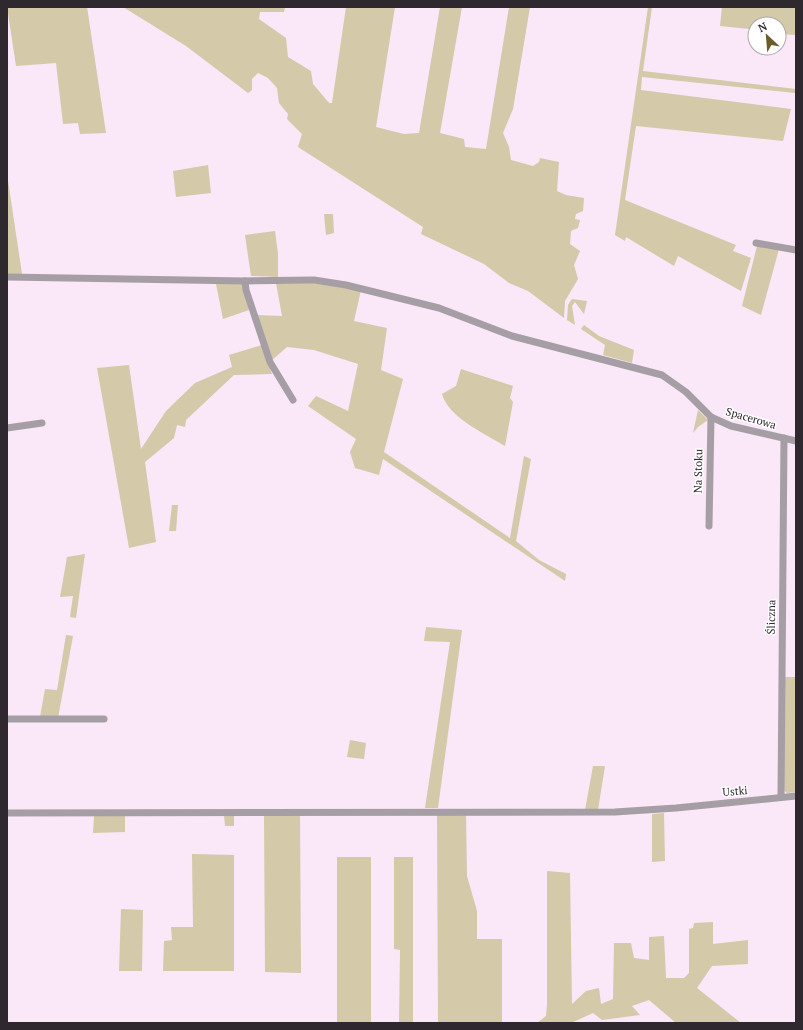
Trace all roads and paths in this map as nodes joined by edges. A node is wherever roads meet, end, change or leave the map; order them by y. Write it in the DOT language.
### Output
graph roads {
  1 [pos="756,243"];
  2 [pos="796,250"];
  3 [pos="7,277"];
  4 [pos="245,281"];
  5 [pos="293,400"];
  6 [pos="712,417"];
  7 [pos="42,423"];
  8 [pos="7,428"];
  9 [pos="784,438"];
  10 [pos="796,441"];
  11 [pos="709,526"];
  12 [pos="7,719"];
  13 [pos="104,719"];
  14 [pos="796,796"];
  15 [pos="781,797"];
  16 [pos="7,813"];
  1 -- 2 [label="street"];
  3 -- 4 [label="street, Spacerowa"];
  4 -- 5 [label="street"];
  4 -- 6 [label="street, Spacerowa"];
  6 -- 9 [label="street, Spacerowa"];
  6 -- 11 [label="street, Na Stoku"];
  7 -- 8 [label="street"];
  9 -- 10 [label="street, Spacerowa"];
  9 -- 15 [label="street, Śliczna"];
  12 -- 13 [label="street"];
  14 -- 15 [label="street, Ustki"];
  15 -- 16 [label="street, Ustki"];
}
